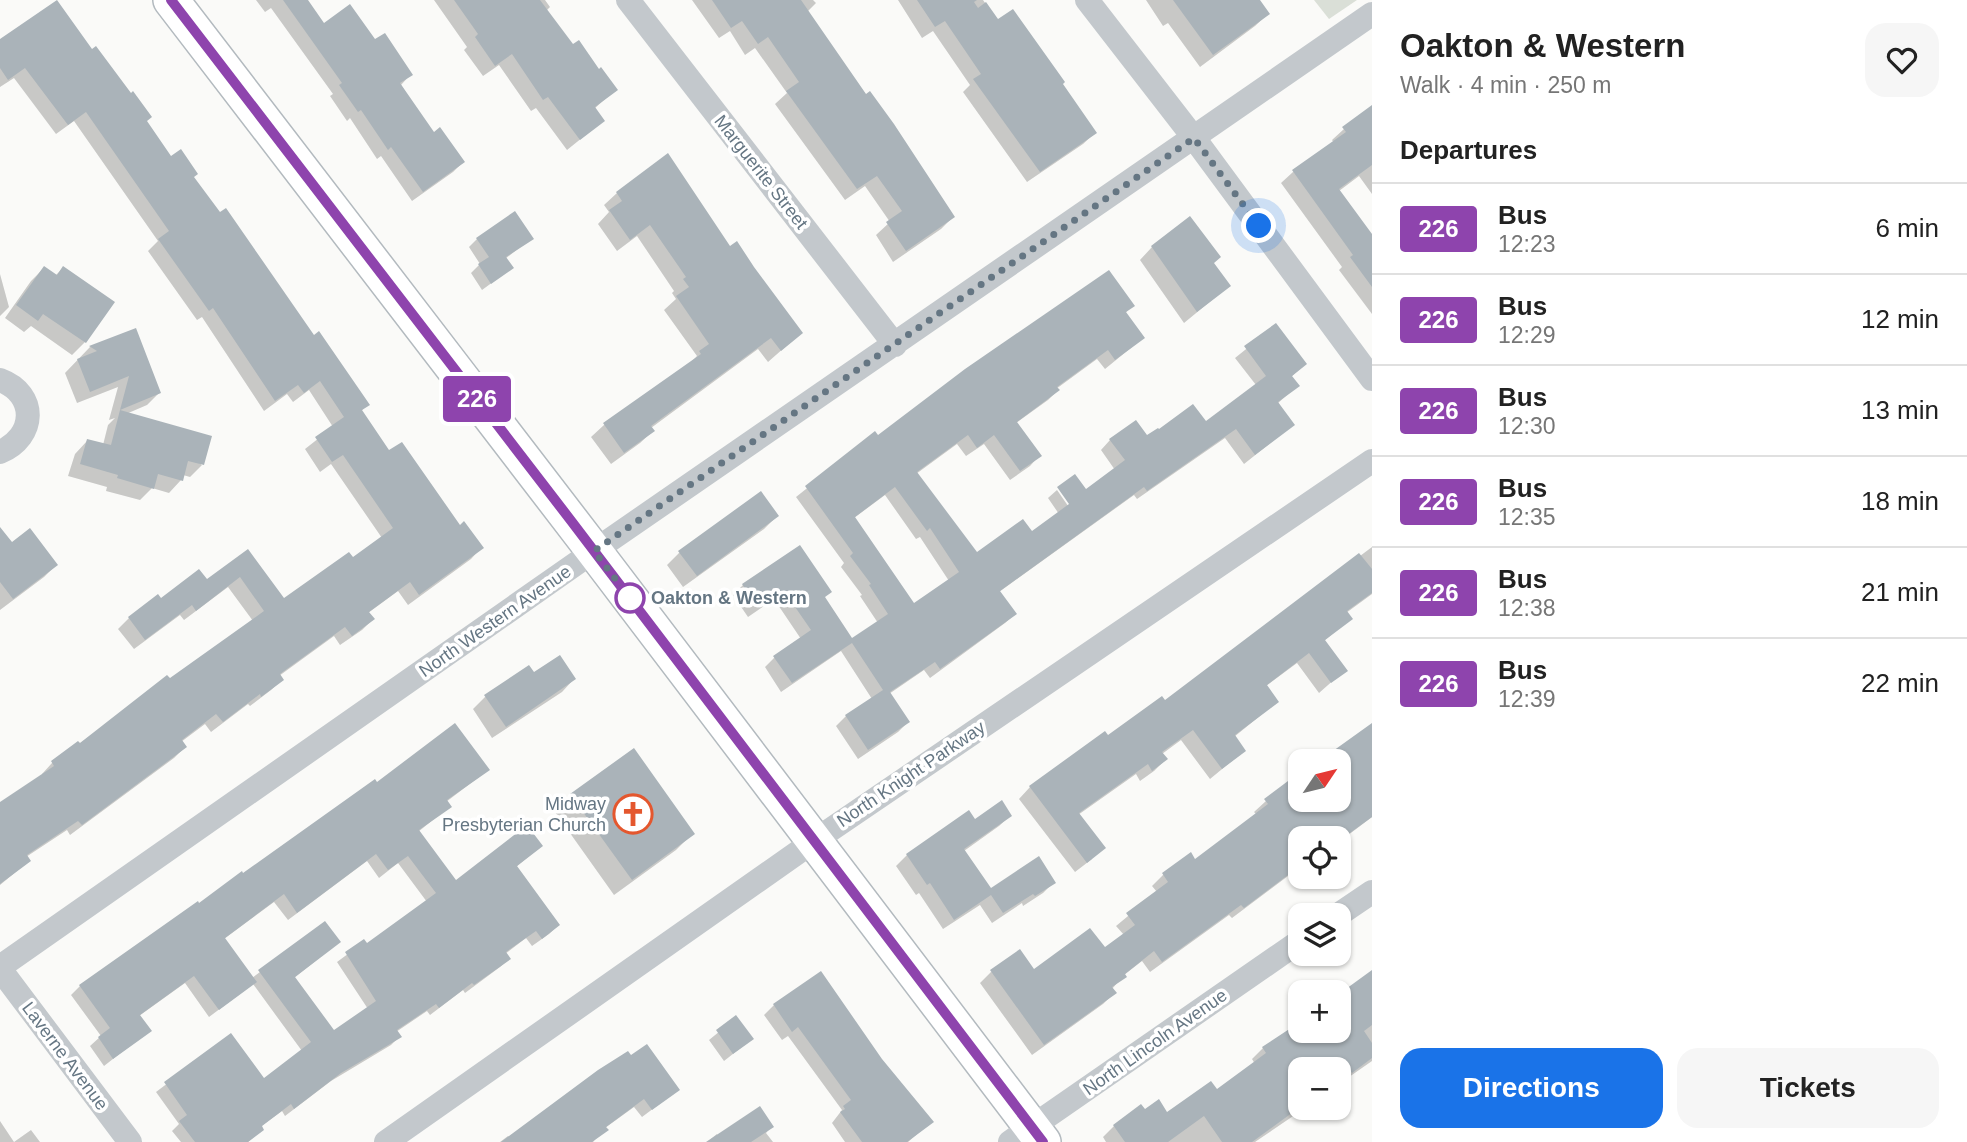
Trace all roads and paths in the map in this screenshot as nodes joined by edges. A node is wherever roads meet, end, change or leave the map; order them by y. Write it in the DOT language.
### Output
graph roads {
  1 [pos="171,0"];
  2 [pos="628,0"];
  3 [pos="1087,0"];
  4 [pos="1372,14"];
  5 [pos="1194,138"];
  6 [pos="895,345"];
  7 [pos="1372,379"];
  8 [pos="0,380"];
  9 [pos="0,452"];
  10 [pos="1372,461"];
  11 [pos="594,551"];
  12 [pos="814,841"];
  13 [pos="1372,892"];
  14 [pos="1351,906"];
  15 [pos="1288,950"];
  16 [pos="0,968"];
  17 [pos="1028,1137"];
  18 [pos="130,1142"];
  19 [pos="386,1142"];
  1 -- 11 [label="main road"];
  2 -- 6 [label="street, Marguerite Street"];
  3 -- 5 [label="street"];
  4 -- 5 [label="street, North Western Avenue"];
  5 -- 6 [label="street, North Western Avenue"];
  5 -- 7 [label="street"];
  6 -- 11 [label="street, North Western Avenue"];
  8 -- 9 [label="street"];
  10 -- 12 [label="street, North Knight Parkway"];
  11 -- 12 [label="main road"];
  11 -- 16 [label="street, North Western Avenue"];
  12 -- 17 [label="main road"];
  12 -- 19 [label="street, North Knight Parkway"];
  13 -- 14 [label="street"];
  15 -- 17 [label="street, North Lincoln Avenue"];
  16 -- 18 [label="street, Laverne Avenue"];
}
